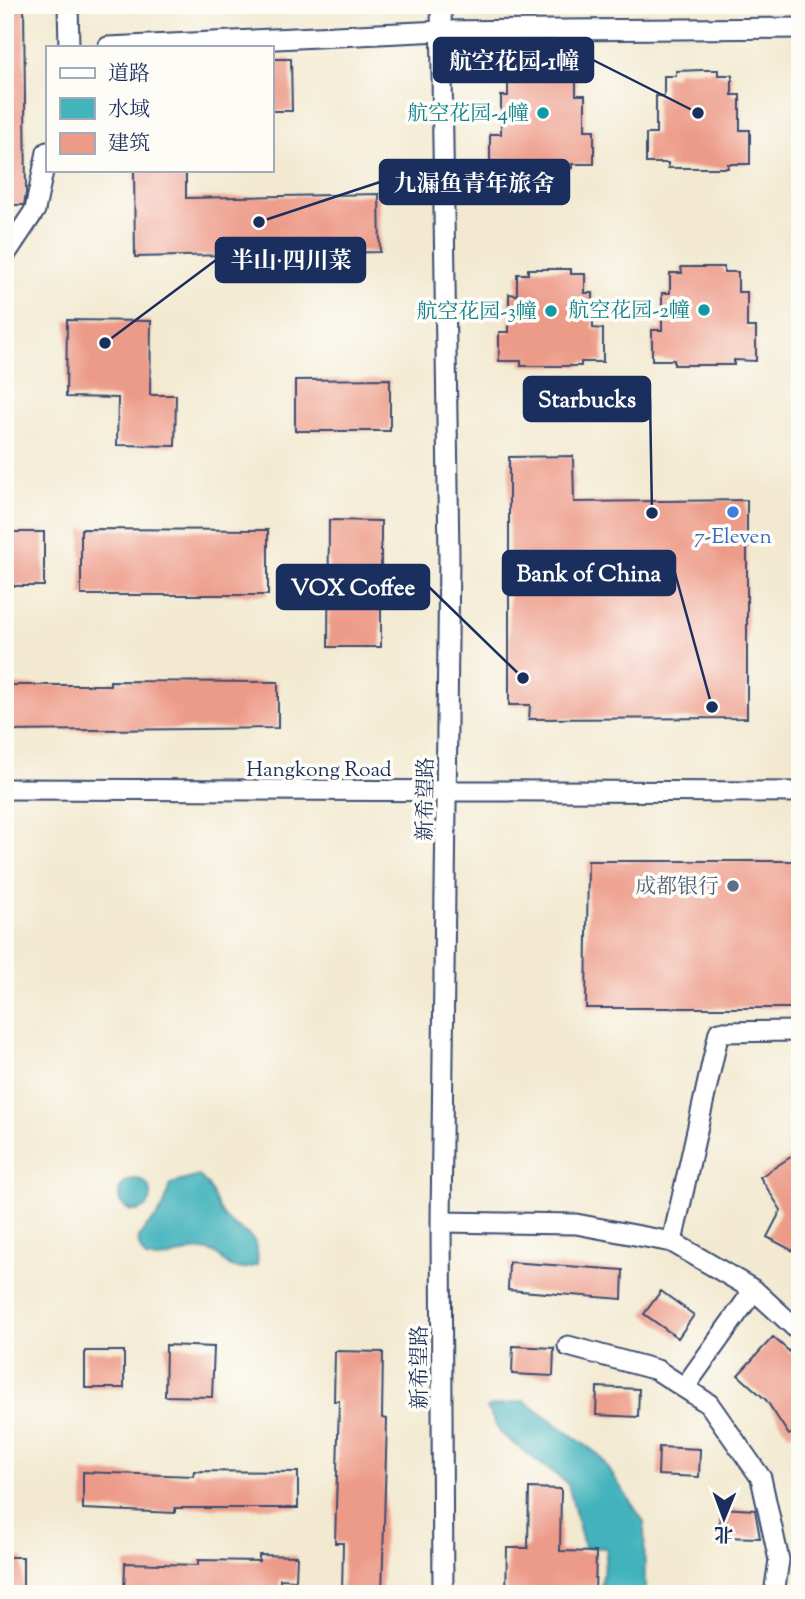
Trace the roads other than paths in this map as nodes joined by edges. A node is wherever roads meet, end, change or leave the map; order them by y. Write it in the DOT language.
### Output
graph roads {
  1 [pos="68,5"];
  2 [pos="441,5"];
  3 [pos="800,28"];
  4 [pos="442,31"];
  5 [pos="69,46"];
  6 [pos="129,46"];
  7 [pos="46,157"];
  8 [pos="5,255"];
  9 [pos="5,789"];
  10 [pos="800,792"];
  11 [pos="448,793"];
  12 [pos="800,1031"];
  13 [pos="441,1222"];
  14 [pos="672,1242"];
  15 [pos="754,1290"];
  16 [pos="800,1332"];
  17 [pos="568,1346"];
  18 [pos="684,1388"];
  19 [pos="443,1594"];
  20 [pos="775,1594"];
  1 -- 5 [label="street"];
  2 -- 4 [label="street, 新希望路"];
  3 -- 4 [label="street"];
  4 -- 6 [label="street"];
  4 -- 11 [label="street, 新希望路"];
  7 -- 8 [label="street"];
  9 -- 11 [label="street, Hangkong Road"];
  10 -- 11 [label="street, Hangkong Road"];
  11 -- 13 [label="street, 新希望路"];
  12 -- 14 [label="street"];
  13 -- 14 [label="street"];
  13 -- 19 [label="street, 新希望路"];
  14 -- 15 [label="street"];
  15 -- 16 [label="street"];
  15 -- 18 [label="street"];
  17 -- 18 [label="street"];
  18 -- 20 [label="street"];
}
